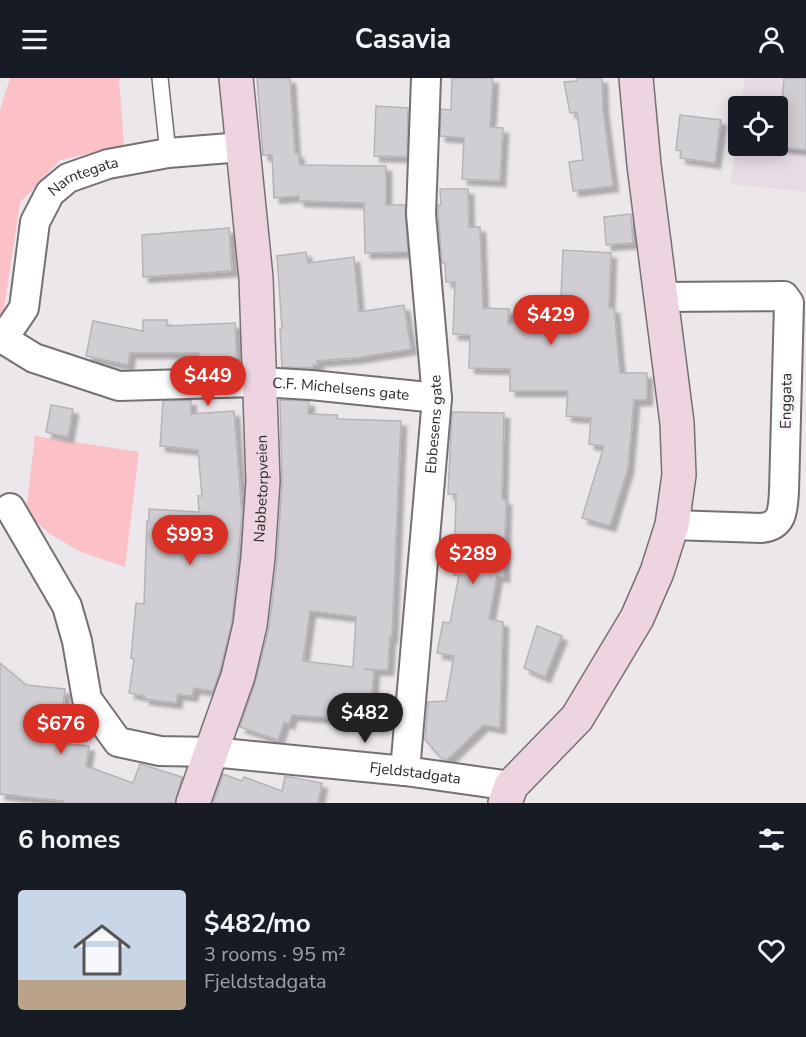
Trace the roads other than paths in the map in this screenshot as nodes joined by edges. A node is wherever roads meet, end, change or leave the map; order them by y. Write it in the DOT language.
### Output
graph roads {
  1 [pos="160,78"];
  2 [pos="236,78"];
  3 [pos="426,78"];
  4 [pos="636,78"];
  5 [pos="242,147"];
  6 [pos="168,153"];
  7 [pos="660,297"];
  8 [pos="2,339"];
  9 [pos="260,382"];
  10 [pos="437,398"];
  11 [pos="10,508"];
  12 [pos="672,525"];
  13 [pos="213,752"];
  14 [pos="405,771"];
  15 [pos="508,794"];
  16 [pos="193,803"];
  1 -- 6 [label="lane"];
  2 -- 5 [label="street, Nabbetorpveien"];
  3 -- 10 [label="street, Ebbesens gate"];
  4 -- 7 [label="street"];
  5 -- 6 [label="street, Narntegata"];
  5 -- 9 [label="street, Nabbetorpveien"];
  6 -- 8 [label="street, Narntegata"];
  7 -- 12 [label="street"];
  7 -- 12 [label="street, Enggata"];
  8 -- 9 [label="street, C.F. Michelsens gate"];
  9 -- 10 [label="street, C.F. Michelsens gate"];
  9 -- 13 [label="street, Nabbetorpveien"];
  10 -- 14 [label="street, Ebbesens gate"];
  11 -- 13 [label="street"];
  12 -- 15 [label="street"];
  13 -- 14 [label="street, Fjeldstadgata"];
  13 -- 16 [label="street, Nabbetorpveien"];
  14 -- 15 [label="street, Fjeldstadgata"];
}
